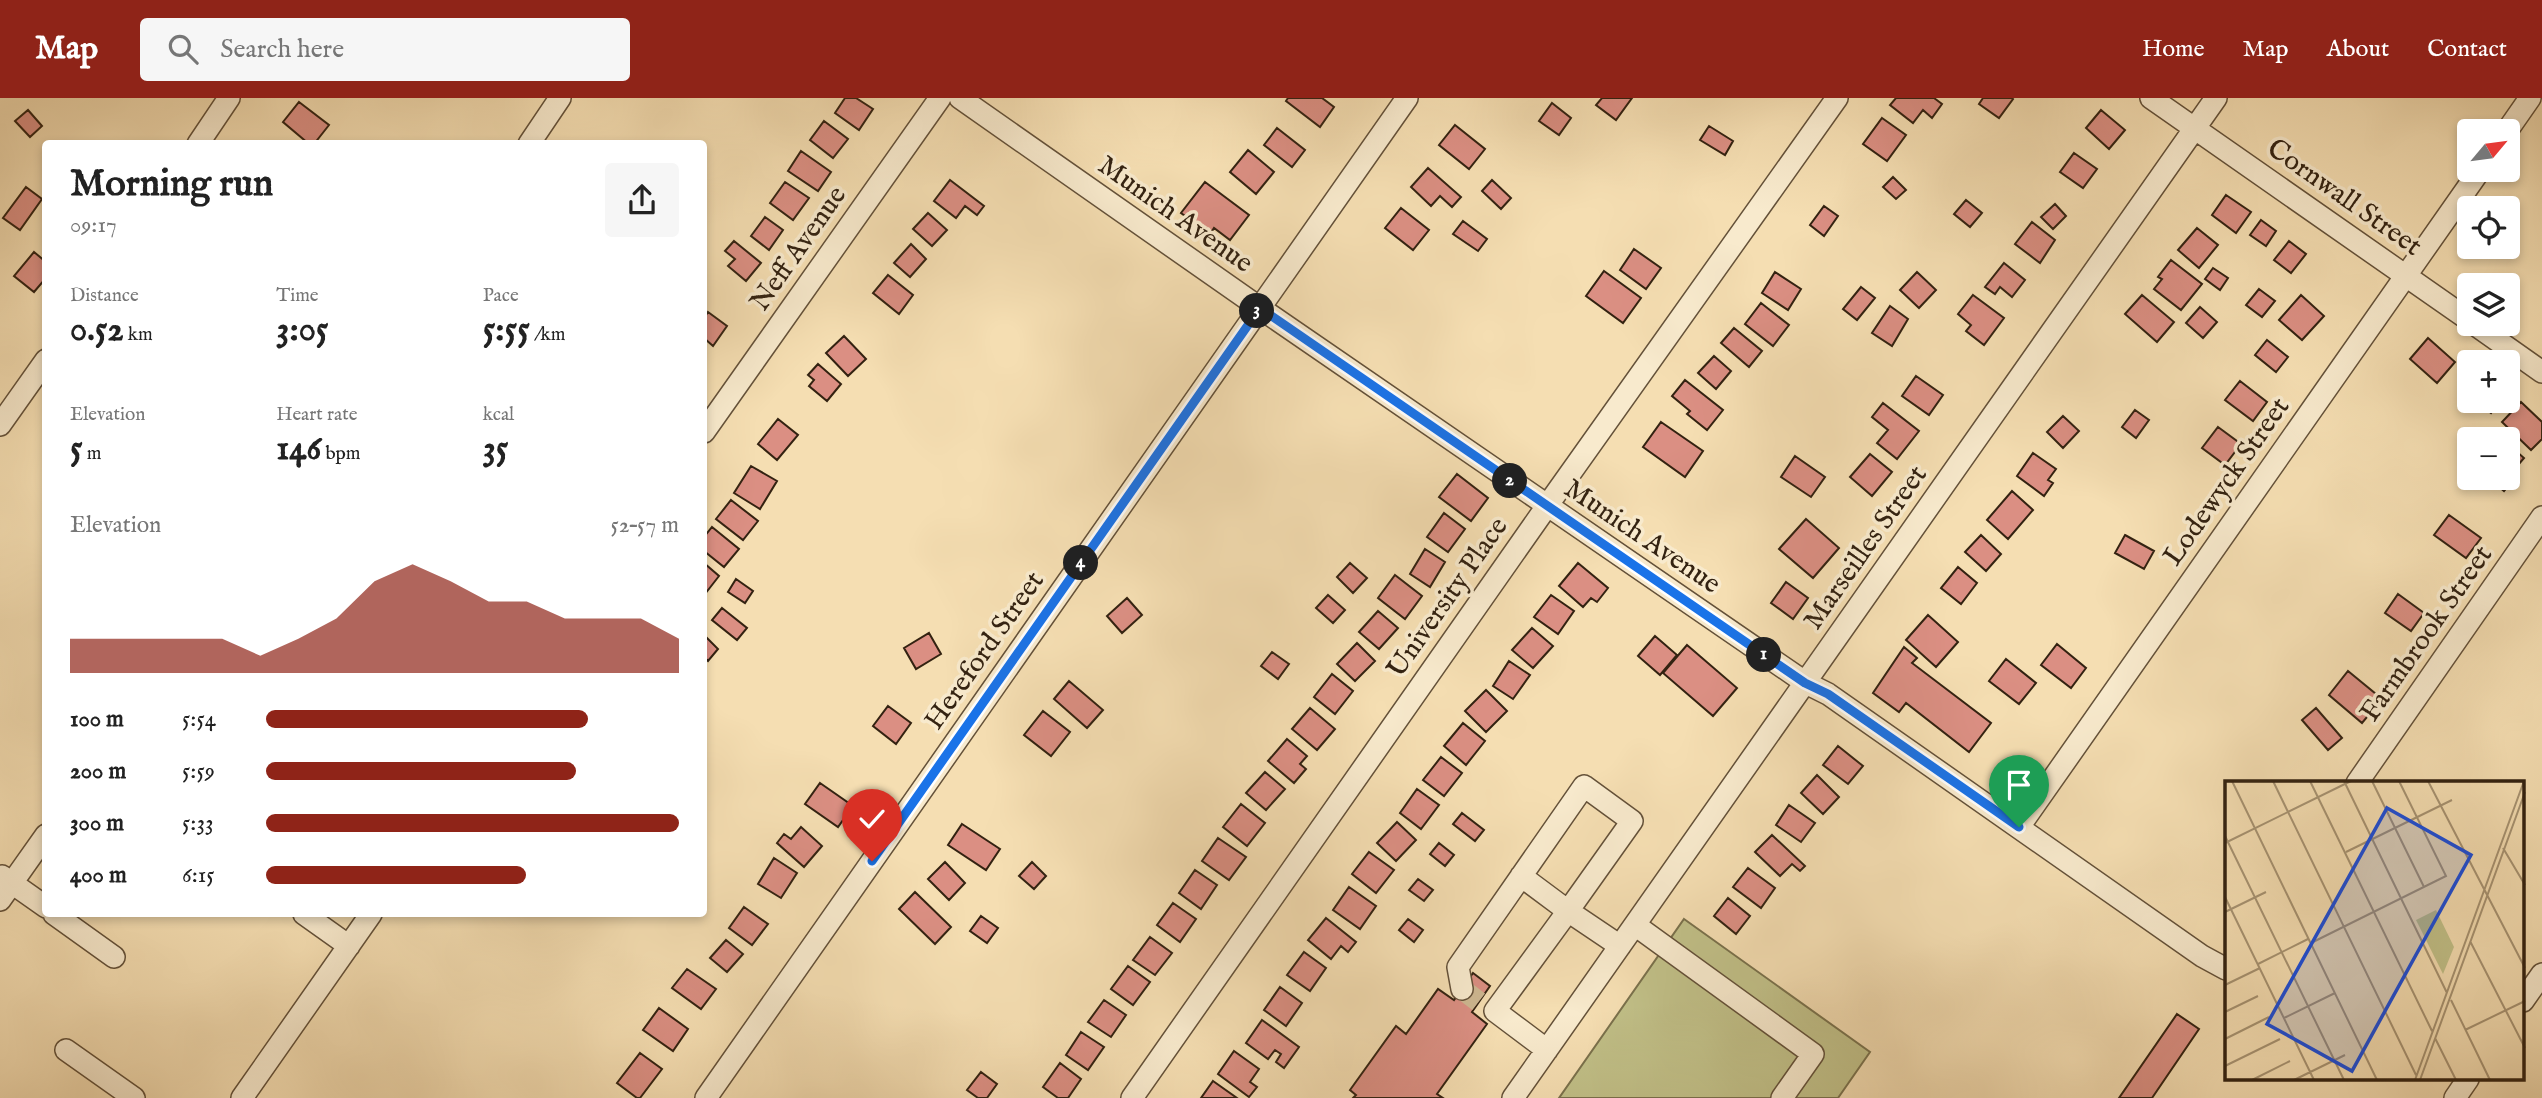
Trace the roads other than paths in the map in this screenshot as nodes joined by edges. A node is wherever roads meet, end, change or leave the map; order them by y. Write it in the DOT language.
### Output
graph roads {
  1 [pos="229,98"];
  2 [pos="560,98"];
  3 [pos="940,98"];
  4 [pos="960,98"];
  5 [pos="1408,98"];
  6 [pos="1837,98"];
  7 [pos="2151,98"];
  8 [pos="2216,98"];
  9 [pos="2530,98"];
  10 [pos="2515,119"];
  11 [pos="2195,128"];
  12 [pos="201,140"];
  13 [pos="532,140"];
  14 [pos="2472,182"];
  15 [pos="2406,276"];
  16 [pos="1260,308"];
  17 [pos="2457,312"];
  18 [pos="2491,336"];
  19 [pos="42,366"];
  20 [pos="2542,372"];
  21 [pos="0,425"];
  22 [pos="707,428"];
  23 [pos="1547,506"];
  24 [pos="2542,517"];
  25 [pos="1805,683"];
  26 [pos="2358,781"];
  27 [pos="2019,827"];
  28 [pos="42,840"];
  29 [pos="1521,876"];
  30 [pos="4,886"];
  31 [pos="42,905"];
  32 [pos="1568,911"];
  33 [pos="58,917"];
  34 [pos="308,917"];
  35 [pos="369,917"];
  36 [pos="1635,925"];
  37 [pos="349,946"];
  38 [pos="1620,946"];
  39 [pos="114,957"];
  40 [pos="2225,968"];
  41 [pos="2542,974"];
  42 [pos="2524,1000"];
  43 [pos="1478,1001"];
  44 [pos="1547,1049"];
  45 [pos="66,1050"];
  46 [pos="2467,1080"];
  47 [pos="134,1098"];
  48 [pos="242,1098"];
  49 [pos="706,1098"];
  50 [pos="1132,1098"];
  51 [pos="1513,1098"];
  52 [pos="1782,1098"];
  53 [pos="2455,1098"];
  1 -- 12 [label="street"];
  2 -- 13 [label="street"];
  3 -- 22 [label="street, Neff Avenue"];
  4 -- 16 [label="street, Munich Avenue"];
  5 -- 16 [label="street, Hereford Street"];
  6 -- 23 [label="street, University Place"];
  7 -- 11 [label="street, Cornwall Street"];
  8 -- 11 [label="street, Marseilles Street"];
  9 -- 10 [label="street"];
  11 -- 15 [label="street, Cornwall Street"];
  11 -- 25 [label="street, Marseilles Street"];
  14 -- 15 [label="street, Lodewyck Street"];
  15 -- 17 [label="street, Cornwall Street"];
  15 -- 27 [label="street, Lodewyck Street"];
  16 -- 23 [label="street, Munich Avenue"];
  16 -- 49 [label="street, Hereford Street"];
  18 -- 20 [label="street"];
  19 -- 21 [label="street"];
  23 -- 25 [label="street, Munich Avenue"];
  23 -- 50 [label="street, University Place"];
  24 -- 26 [label="street, Farmbrook Street"];
  25 -- 27 [label="street, Munich Avenue"];
  25 -- 36 [label="street, Marseilles Street"];
  27 -- 40 [label="street, Munich Avenue"];
  28 -- 30 [label="street"];
  29 -- 32 [label="street"];
  29 -- 32 [label="street"];
  29 -- 43 [label="street"];
  30 -- 31 [label="street"];
  32 -- 38 [label="street"];
  32 -- 43 [label="street"];
  33 -- 39 [label="street"];
  34 -- 37 [label="street"];
  35 -- 37 [label="street"];
  36 -- 38 [label="street, Marseilles Street"];
  36 -- 52 [label="street"];
  37 -- 48 [label="street"];
  38 -- 44 [label="street, Marseilles Street"];
  41 -- 42 [label="street"];
  43 -- 44 [label="street"];
  44 -- 51 [label="street, Marseilles Street"];
  45 -- 47 [label="street"];
  46 -- 53 [label="street"];
}
